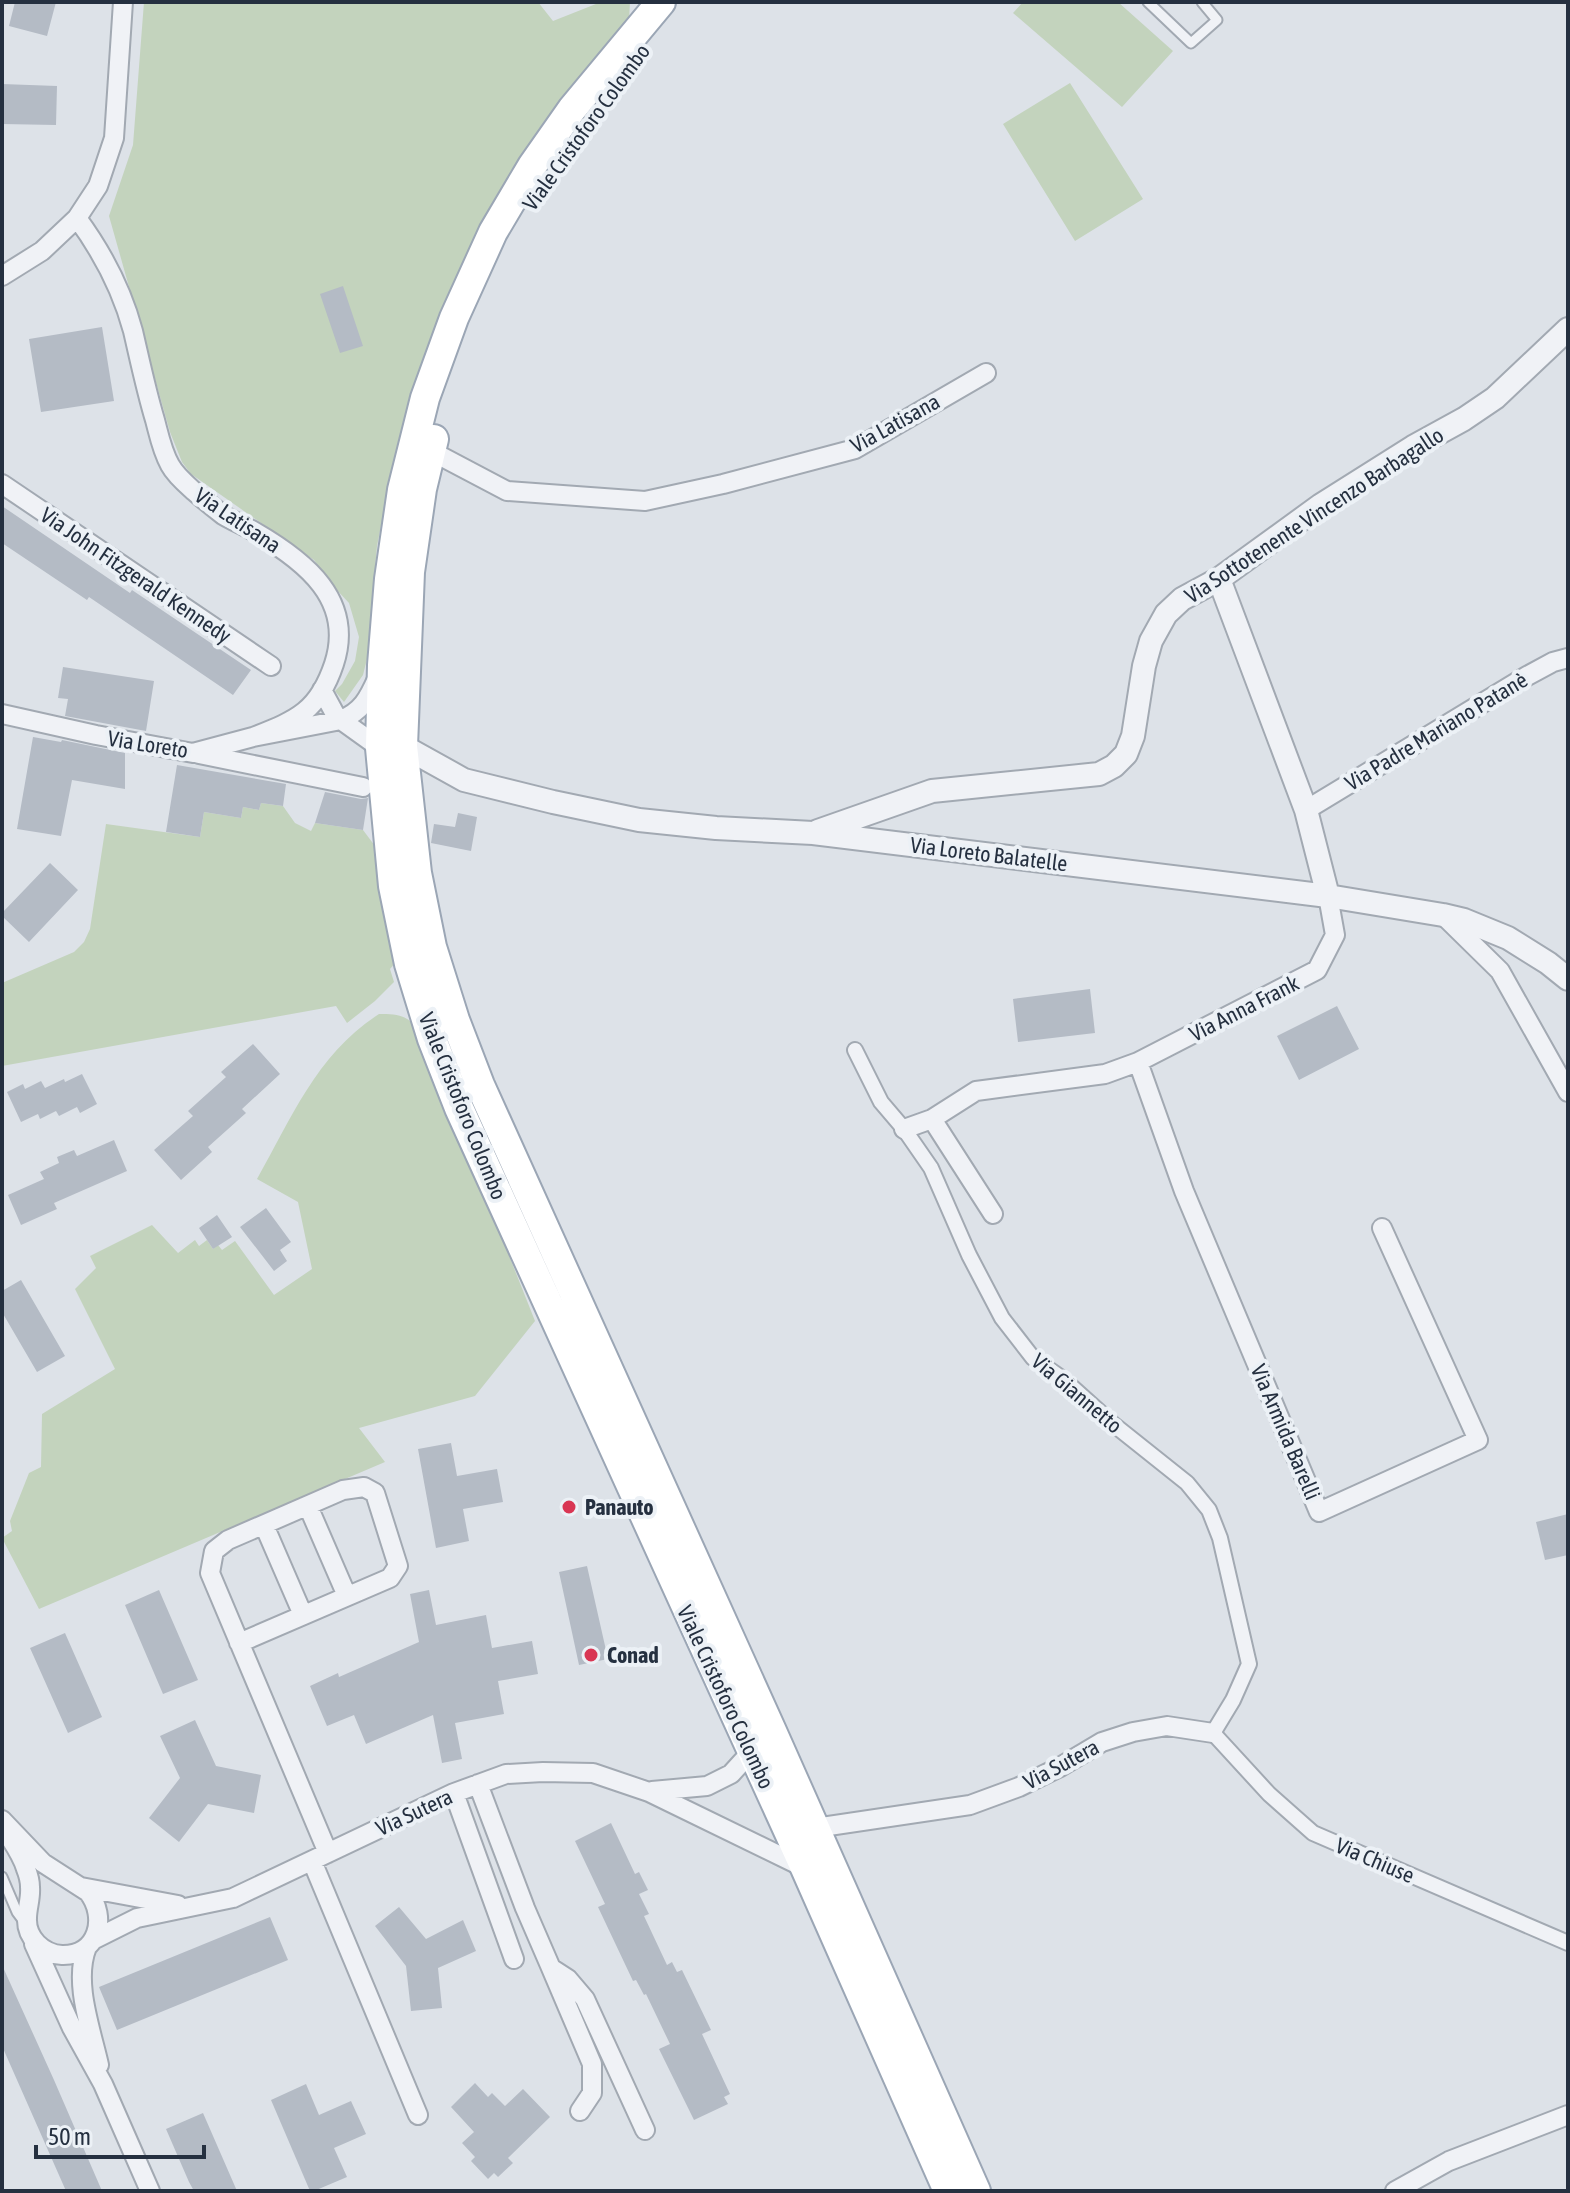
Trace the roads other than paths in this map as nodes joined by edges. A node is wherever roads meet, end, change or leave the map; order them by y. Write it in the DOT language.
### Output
graph roads {
  1 [pos="123,2"];
  2 [pos="661,2"];
  3 [pos="680,2"];
  4 [pos="1148,2"];
  5 [pos="1202,2"];
  6 [pos="77,218"];
  7 [pos="2,276"];
  8 [pos="1568,329"];
  9 [pos="986,373"];
  10 [pos="431,451"];
  11 [pos="2,484"];
  12 [pos="1219,579"];
  13 [pos="1568,658"];
  14 [pos="382,665"];
  15 [pos="271,666"];
  16 [pos="322,690"];
  17 [pos="2,714"];
  18 [pos="341,720"];
  19 [pos="253,737"];
  20 [pos="392,747"];
  21 [pos="193,753"];
  22 [pos="363,787"];
  23 [pos="1306,810"];
  24 [pos="813,833"];
  25 [pos="1328,896"];
  26 [pos="1443,915"];
  27 [pos="1568,979"];
  28 [pos="855,1050"];
  29 [pos="1138,1062"];
  30 [pos="1568,1092"];
  31 [pos="932,1119"];
  32 [pos="904,1129"];
  33 [pos="993,1214"];
  34 [pos="1382,1228"];
  35 [pos="308,1506"];
  36 [pos="264,1525"];
  37 [pos="347,1596"];
  38 [pos="303,1615"];
  39 [pos="239,1643"];
  40 [pos="1213,1733"];
  41 [pos="751,1752"];
  42 [pos="478,1784"];
  43 [pos="649,1792"];
  44 [pos="454,1793"];
  45 [pos="2,1822"];
  46 [pos="815,1828"];
  47 [pos="320,1857"];
  48 [pos="805,1868"];
  49 [pos="2,1877"];
  50 [pos="77,1886"];
  51 [pos="29,1905"];
  52 [pos="189,1907"];
  53 [pos="29,1930"];
  54 [pos="90,1943"];
  55 [pos="1568,1943"];
  56 [pos="514,1959"];
  57 [pos="551,1968"];
  58 [pos="103,2084"];
  59 [pos="580,2111"];
  60 [pos="418,2115"];
  61 [pos="1568,2115"];
  62 [pos="645,2130"];
  63 [pos="150,2191"];
  64 [pos="948,2191"];
  65 [pos="976,2191"];
  66 [pos="1395,2191"];
  1 -- 6 [label="street"];
  2 -- 14 [label="main road, Viale Cristoforo Colombo"];
  3 -- 10 [label="main road, Viale Cristoforo Colombo"];
  4 -- 5 [label="lane"];
  6 -- 7 [label="street"];
  6 -- 16 [label="street, Via Latisana"];
  8 -- 12 [label="street, Via Sottotenente Vincenzo Barbagallo"];
  9 -- 10 [label="street, Via Latisana"];
  10 -- 20 [label="main road, Viale Cristoforo Colombo"];
  11 -- 15 [label="street, Via John Fitzgerald Kennedy"];
  12 -- 23 [label="street, Via Anna Frank"];
  12 -- 24 [label="street, Via Sottotenente Vincenzo Barbagallo"];
  13 -- 23 [label="street, Via Padre Mariano Patanè"];
  14 -- 18 [label="street"];
  14 -- 20 [label="main road, Viale Cristoforo Colombo"];
  16 -- 18 [label="street"];
  16 -- 19 [label="street, Via Latisana"];
  17 -- 21 [label="street, Via Loreto"];
  18 -- 19 [label="street, Via Loreto"];
  18 -- 20 [label="street"];
  19 -- 21 [label="street, Via Loreto"];
  20 -- 24 [label="street, Via Loreto Balatelle"];
  20 -- 41 [label="main road, Viale Cristoforo Colombo"];
  20 -- 46 [label="main road, Viale Cristoforo Colombo"];
  21 -- 22 [label="street"];
  23 -- 25 [label="street, Via Anna Frank"];
  24 -- 25 [label="street, Via Loreto Balatelle"];
  25 -- 26 [label="street, Via Loreto Balatelle"];
  25 -- 29 [label="street, Via Anna Frank"];
  26 -- 27 [label="street, Via Loreto Balatelle"];
  26 -- 30 [label="street"];
  28 -- 32 [label="street, Via Giannetto"];
  29 -- 31 [label="street, Via Anna Frank"];
  29 -- 34 [label="street, Via Armida Barelli"];
  31 -- 32 [label="street, Via Anna Frank"];
  31 -- 33 [label="street"];
  32 -- 40 [label="street, Via Giannetto"];
  35 -- 36 [label="street"];
  35 -- 37 [label="street"];
  35 -- 37 [label="street"];
  36 -- 38 [label="street"];
  36 -- 39 [label="street"];
  37 -- 38 [label="street"];
  38 -- 39 [label="street"];
  39 -- 47 [label="street"];
  40 -- 46 [label="street, Via Sutera"];
  40 -- 55 [label="street, Via Chiuse"];
  41 -- 43 [label="street"];
  41 -- 48 [label="main road, Viale Cristoforo Colombo"];
  42 -- 43 [label="street, Via Sutera"];
  42 -- 44 [label="street, Via Sutera"];
  42 -- 57 [label="street"];
  43 -- 48 [label="street, Via Sutera"];
  44 -- 47 [label="street, Via Sutera"];
  44 -- 56 [label="street"];
  45 -- 50 [label="street"];
  45 -- 51 [label="street"];
  46 -- 65 [label="main road, Viale Cristoforo Colombo"];
  47 -- 52 [label="street, Via Sutera"];
  47 -- 60 [label="street"];
  48 -- 64 [label="main road, Viale Cristoforo Colombo"];
  49 -- 53 [label="lane"];
  50 -- 51 [label="street"];
  50 -- 52 [label="street"];
  50 -- 54 [label="street"];
  51 -- 53 [label="street"];
  52 -- 54 [label="street, Via Sutera"];
  53 -- 54 [label="street"];
  53 -- 58 [label="street"];
  54 -- 58 [label="street"];
  57 -- 59 [label="street"];
  57 -- 62 [label="street"];
  58 -- 63 [label="street"];
  61 -- 66 [label="street"];
}
